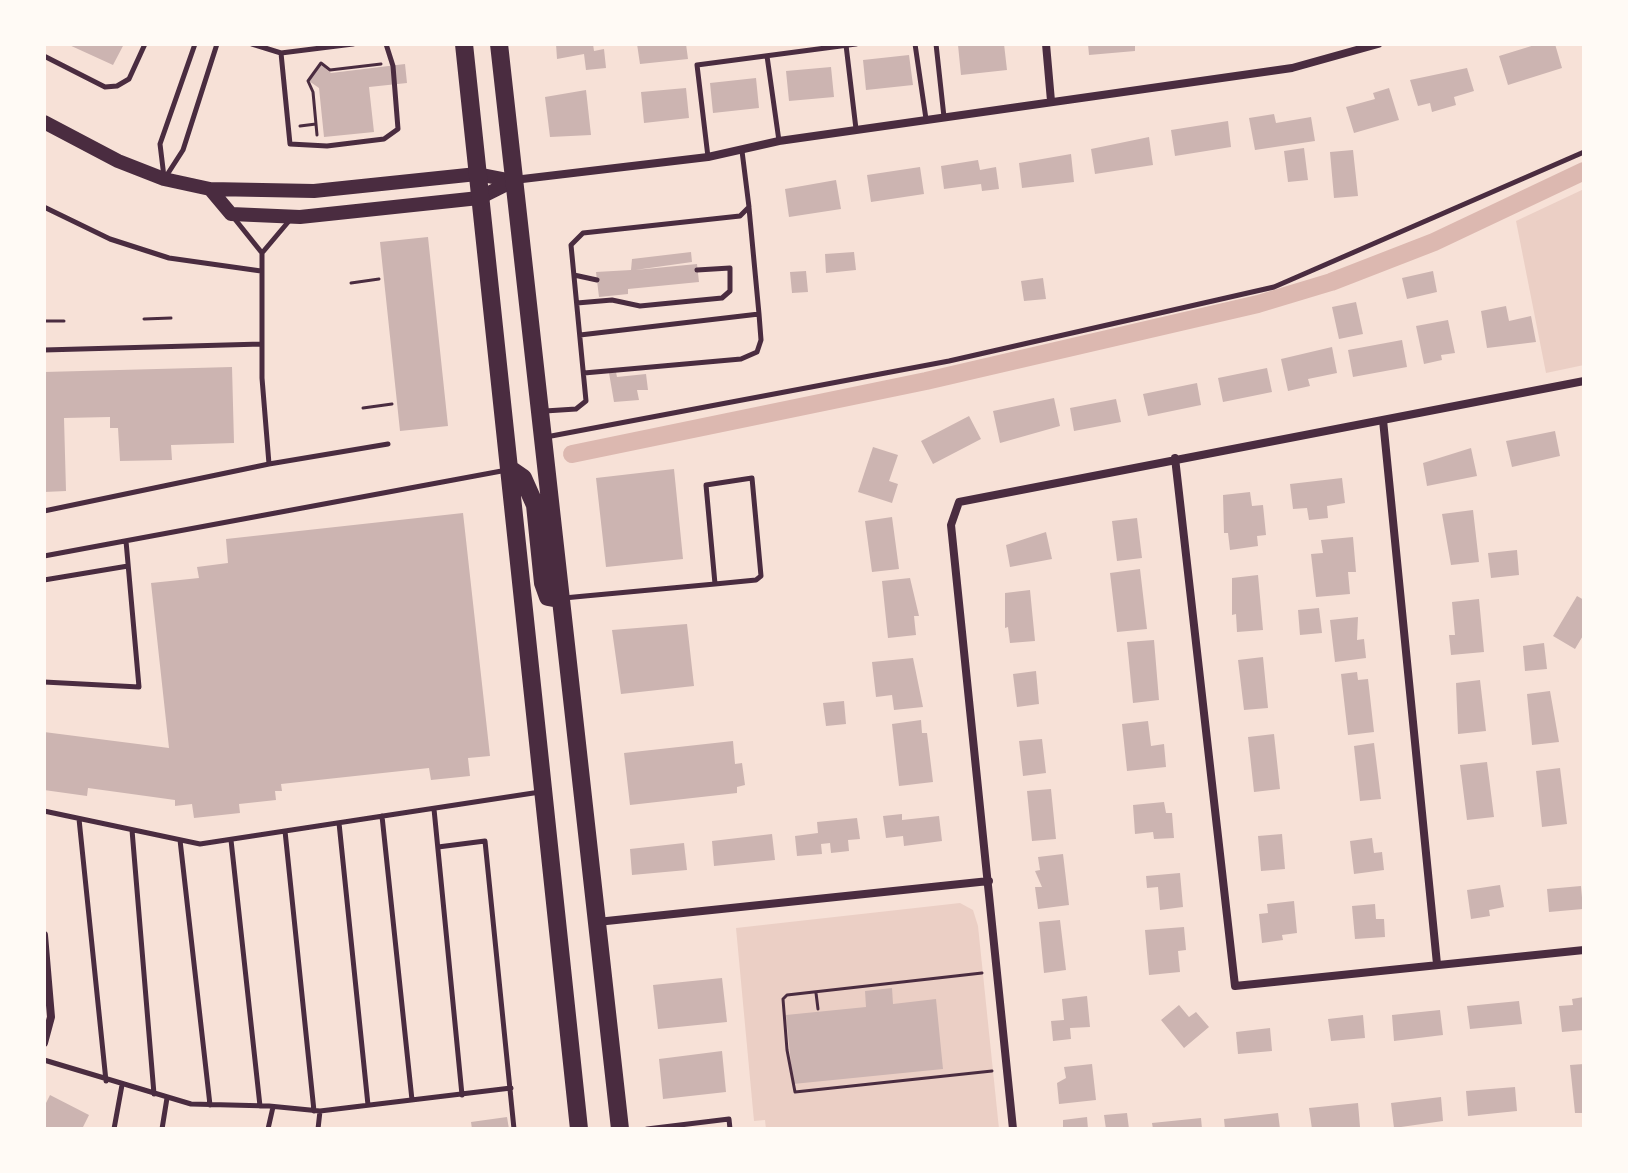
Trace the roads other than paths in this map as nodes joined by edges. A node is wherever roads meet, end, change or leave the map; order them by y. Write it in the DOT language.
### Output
graph roads {
  1 [pos="145,44"];
  2 [pos="195,44"];
  3 [pos="217,44"];
  4 [pos="252,44"];
  5 [pos="353,44"];
  6 [pos="386,44"];
  7 [pos="464,44"];
  8 [pos="499,44"];
  9 [pos="856,44"];
  10 [pos="915,44"];
  11 [pos="936,44"];
  12 [pos="1046,44"];
  13 [pos="1378,44"];
  14 [pos="846,45"];
  15 [pos="263,46"];
  16 [pos="281,53"];
  17 [pos="44,56"];
  18 [pos="767,56"];
  19 [pos="1051,101"];
  20 [pos="944,117"];
  21 [pos="926,119"];
  22 [pos="44,122"];
  23 [pos="856,129"];
  24 [pos="779,141"];
  25 [pos="742,151"];
  26 [pos="1584,152"];
  27 [pos="708,157"];
  28 [pos="477,174"];
  29 [pos="164,179"];
  30 [pos="513,181"];
  31 [pos="210,189"];
  32 [pos="479,198"];
  33 [pos="44,207"];
  34 [pos="749,207"];
  35 [pos="231,214"];
  36 [pos="293,217"];
  37 [pos="262,253"];
  38 [pos="697,270"];
  39 [pos="261,271"];
  40 [pos="574,275"];
  41 [pos="597,280"];
  42 [pos="577,303"];
  43 [pos="759,314"];
  44 [pos="580,335"];
  45 [pos="262,344"];
  46 [pos="44,350"];
  47 [pos="584,373"];
  48 [pos="1584,381"];
  49 [pos="538,411"];
  50 [pos="1383,420"];
  51 [pos="541,438"];
  52 [pos="388,444"];
  53 [pos="1175,458"];
  54 [pos="269,464"];
  55 [pos="510,469"];
  56 [pos="44,511"];
  57 [pos="126,541"];
  58 [pos="44,556"];
  59 [pos="128,566"];
  60 [pos="44,580"];
  61 [pos="715,584"];
  62 [pos="559,599"];
  63 [pos="44,682"];
  64 [pos="545,792"];
  65 [pos="434,809"];
  66 [pos="44,811"];
  67 [pos="382,816"];
  68 [pos="79,819"];
  69 [pos="339,823"];
  70 [pos="132,830"];
  71 [pos="285,831"];
  72 [pos="180,840"];
  73 [pos="231,840"];
  74 [pos="438,847"];
  75 [pos="989,881"];
  76 [pos="596,922"];
  77 [pos="44,935"];
  78 [pos="1584,950"];
  79 [pos="1437,964"];
  80 [pos="44,1043"];
  81 [pos="44,1060"];
  82 [pos="106,1081"];
  83 [pos="122,1085"];
  84 [pos="511,1088"];
  85 [pos="154,1094"];
  86 [pos="462,1095"];
  87 [pos="167,1098"];
  88 [pos="412,1100"];
  89 [pos="210,1105"];
  90 [pos="368,1105"];
  91 [pos="260,1106"];
  92 [pos="273,1106"];
  93 [pos="317,1111"];
  94 [pos="114,1129"];
  95 [pos="162,1129"];
  96 [pos="268,1129"];
  97 [pos="318,1129"];
  98 [pos="514,1129"];
  99 [pos="579,1129"];
  100 [pos="620,1129"];
  101 [pos="647,1129"];
  102 [pos="730,1129"];
  103 [pos="1013,1129"];
  1 -- 17 [label="lane"];
  2 -- 29 [label="lane"];
  3 -- 29 [label="lane"];
  4 -- 15 [label="lane"];
  5 -- 16 [label="lane"];
  6 -- 16 [label="lane"];
  7 -- 28 [label="main road"];
  8 -- 30 [label="main road"];
  9 -- 14 [label="lane"];
  10 -- 21 [label="lane"];
  11 -- 20 [label="lane"];
  12 -- 19 [label="street"];
  13 -- 19 [label="street"];
  14 -- 18 [label="lane"];
  14 -- 23 [label="lane"];
  15 -- 16 [label="lane"];
  18 -- 24 [label="lane"];
  18 -- 27 [label="lane"];
  19 -- 20 [label="street"];
  20 -- 21 [label="street"];
  21 -- 23 [label="street"];
  22 -- 29 [label="street"];
  23 -- 24 [label="street"];
  24 -- 25 [label="street"];
  25 -- 27 [label="street"];
  25 -- 34 [label="lane"];
  26 -- 51 [label="lane"];
  27 -- 30 [label="street"];
  28 -- 30 [label="street"];
  28 -- 31 [label="street"];
  28 -- 32 [label="main road"];
  29 -- 31 [label="street"];
  30 -- 32 [label="street"];
  30 -- 49 [label="main road"];
  31 -- 35 [label="street"];
  32 -- 36 [label="street"];
  32 -- 55 [label="main road"];
  33 -- 39 [label="lane"];
  34 -- 40 [label="lane"];
  34 -- 43 [label="lane"];
  35 -- 36 [label="street"];
  35 -- 37 [label="lane"];
  36 -- 37 [label="lane"];
  37 -- 39 [label="lane"];
  38 -- 42 [label="lane"];
  39 -- 45 [label="lane"];
  40 -- 41 [label="lane"];
  40 -- 42 [label="lane"];
  42 -- 44 [label="lane"];
  43 -- 44 [label="lane"];
  43 -- 47 [label="lane"];
  44 -- 47 [label="lane"];
  45 -- 46 [label="lane"];
  45 -- 54 [label="lane"];
  47 -- 49 [label="lane"];
  48 -- 50 [label="street"];
  49 -- 51 [label="main road"];
  50 -- 53 [label="street"];
  50 -- 79 [label="street"];
  51 -- 62 [label="main road"];
  52 -- 54 [label="lane"];
  53 -- 75 [label="street"];
  53 -- 79 [label="street"];
  54 -- 56 [label="lane"];
  55 -- 57 [label="lane"];
  55 -- 62 [label="main road"];
  55 -- 64 [label="main road"];
  57 -- 58 [label="lane"];
  57 -- 59 [label="lane"];
  59 -- 60 [label="lane"];
  59 -- 63 [label="lane"];
  61 -- 61 [label="lane"];
  61 -- 62 [label="lane"];
  62 -- 76 [label="main road"];
  64 -- 65 [label="lane"];
  64 -- 99 [label="main road"];
  65 -- 67 [label="lane"];
  65 -- 74 [label="lane"];
  66 -- 68 [label="lane"];
  67 -- 69 [label="lane"];
  67 -- 88 [label="lane"];
  68 -- 70 [label="lane"];
  68 -- 82 [label="lane"];
  69 -- 71 [label="lane"];
  69 -- 90 [label="lane"];
  70 -- 72 [label="lane"];
  70 -- 85 [label="lane"];
  71 -- 73 [label="lane"];
  71 -- 93 [label="lane"];
  72 -- 73 [label="lane"];
  72 -- 89 [label="lane"];
  73 -- 91 [label="lane"];
  74 -- 84 [label="lane"];
  74 -- 86 [label="lane"];
  75 -- 76 [label="street"];
  75 -- 103 [label="street"];
  76 -- 100 [label="main road"];
  77 -- 80 [label="street"];
  78 -- 79 [label="street"];
  81 -- 82 [label="lane"];
  82 -- 83 [label="lane"];
  83 -- 85 [label="lane"];
  83 -- 94 [label="lane"];
  84 -- 86 [label="lane"];
  84 -- 98 [label="lane"];
  85 -- 87 [label="lane"];
  86 -- 88 [label="lane"];
  87 -- 89 [label="lane"];
  87 -- 95 [label="lane"];
  88 -- 90 [label="lane"];
  89 -- 91 [label="lane"];
  90 -- 93 [label="lane"];
  91 -- 92 [label="lane"];
  92 -- 93 [label="lane"];
  92 -- 96 [label="lane"];
  93 -- 97 [label="lane"];
  101 -- 102 [label="lane"];
}
